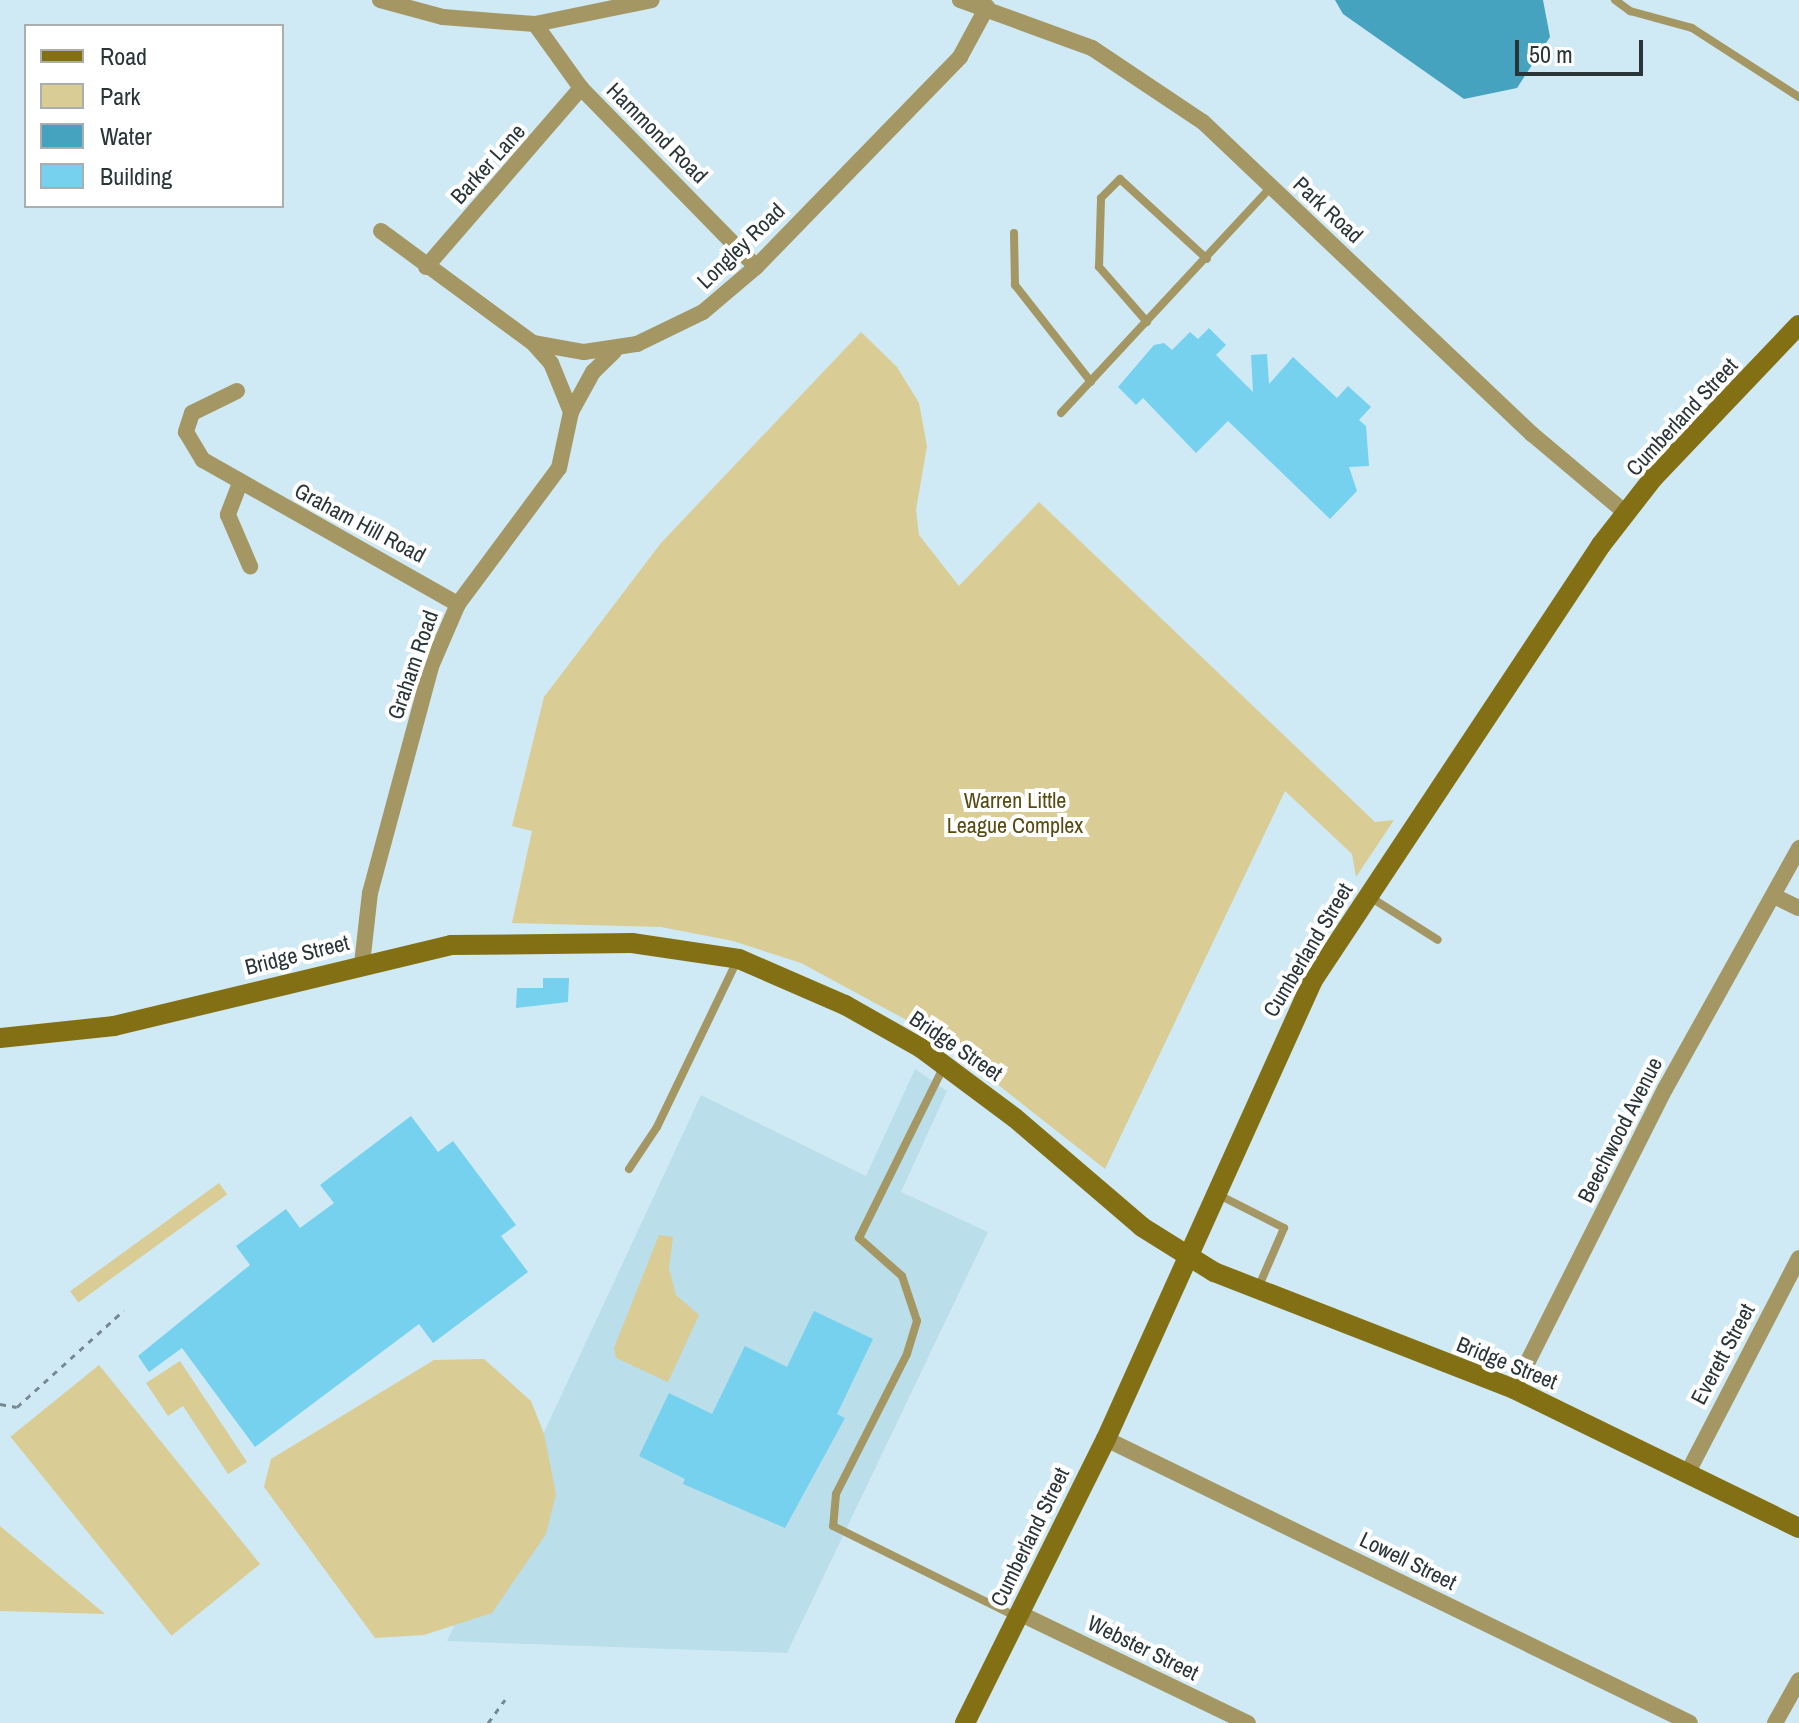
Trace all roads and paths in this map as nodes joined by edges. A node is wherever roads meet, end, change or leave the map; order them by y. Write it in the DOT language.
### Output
graph roads {
  1 [pos="380,0"];
  2 [pos="652,0"];
  3 [pos="960,0"];
  4 [pos="1615,0"];
  5 [pos="987,7"];
  6 [pos="535,24"];
  7 [pos="581,88"];
  8 [pos="1799,97"];
  9 [pos="1271,187"];
  10 [pos="381,231"];
  11 [pos="1014,233"];
  12 [pos="1207,259"];
  13 [pos="426,267"];
  14 [pos="756,267"];
  15 [pos="1147,322"];
  16 [pos="1799,325"];
  17 [pos="533,343"];
  18 [pos="614,352"];
  19 [pos="1091,382"];
  20 [pos="237,391"];
  21 [pos="571,412"];
  22 [pos="1061,413"];
  23 [pos="240,483"];
  24 [pos="1627,514"];
  25 [pos="250,566"];
  26 [pos="458,604"];
  27 [pos="1799,848"];
  28 [pos="1369,897"];
  29 [pos="1776,897"];
  30 [pos="1799,908"];
  31 [pos="1438,940"];
  32 [pos="739,959"];
  33 [pos="362,964"];
  34 [pos="0,1038"];
  35 [pos="944,1065"];
  36 [pos="629,1169"];
  37 [pos="1217,1195"];
  38 [pos="1799,1258"];
  39 [pos="1188,1259"];
  40 [pos="1256,1293"];
  41 [pos="124,1310"];
  42 [pos="1514,1389"];
  43 [pos="0,1404"];
  44 [pos="1106,1439"];
  45 [pos="1688,1472"];
  46 [pos="1799,1528"];
  47 [pos="1018,1615"];
  48 [pos="1799,1680"];
  49 [pos="505,1700"];
  50 [pos="488,1723"];
  51 [pos="965,1723"];
  52 [pos="1248,1723"];
  53 [pos="1690,1723"];
  54 [pos="1775,1723"];
  1 -- 6 [label="street"];
  2 -- 6 [label="street"];
  3 -- 5 [label="street, Park Road"];
  4 -- 8 [label="lane"];
  5 -- 9 [label="street, Park Road"];
  5 -- 14 [label="street, Longley Road"];
  6 -- 7 [label="street, Hammond Road"];
  7 -- 13 [label="street, Barker Lane"];
  7 -- 14 [label="street, Hammond Road"];
  9 -- 12 [label="lane"];
  9 -- 24 [label="street, Park Road"];
  10 -- 13 [label="street"];
  11 -- 19 [label="lane"];
  12 -- 15 [label="lane"];
  12 -- 15 [label="lane"];
  13 -- 17 [label="street"];
  14 -- 18 [label="street, Longley Road"];
  15 -- 19 [label="lane"];
  16 -- 24 [label="street, Cumberland Street"];
  17 -- 18 [label="street"];
  17 -- 21 [label="street"];
  18 -- 21 [label="street, Graham Road"];
  19 -- 22 [label="lane"];
  20 -- 23 [label="street, Graham Hill Road"];
  21 -- 26 [label="street, Graham Road"];
  23 -- 25 [label="street"];
  23 -- 26 [label="street, Graham Hill Road"];
  24 -- 28 [label="street, Cumberland Street"];
  26 -- 33 [label="street, Graham Road"];
  27 -- 29 [label="street, Beechwood Avenue"];
  28 -- 31 [label="lane"];
  28 -- 37 [label="street, Cumberland Street"];
  29 -- 30 [label="street"];
  29 -- 42 [label="street, Beechwood Avenue"];
  32 -- 33 [label="street, Bridge Street"];
  32 -- 35 [label="street, Bridge Street"];
  32 -- 36 [label="lane"];
  33 -- 34 [label="street, Bridge Street"];
  35 -- 39 [label="street, Bridge Street"];
  35 -- 47 [label="lane"];
  37 -- 39 [label="street, Cumberland Street"];
  37 -- 40 [label="lane"];
  38 -- 45 [label="street, Everett Street"];
  39 -- 40 [label="street, Bridge Street"];
  39 -- 44 [label="street, Cumberland Street"];
  40 -- 42 [label="street, Bridge Street"];
  41 -- 43 [label="path"];
  42 -- 45 [label="street, Bridge Street"];
  44 -- 47 [label="street, Cumberland Street"];
  44 -- 53 [label="street, Lowell Street"];
  45 -- 46 [label="street, Bridge Street"];
  47 -- 51 [label="street, Cumberland Street"];
  47 -- 52 [label="street, Webster Street"];
  48 -- 54 [label="street"];
  49 -- 50 [label="path"];
}
